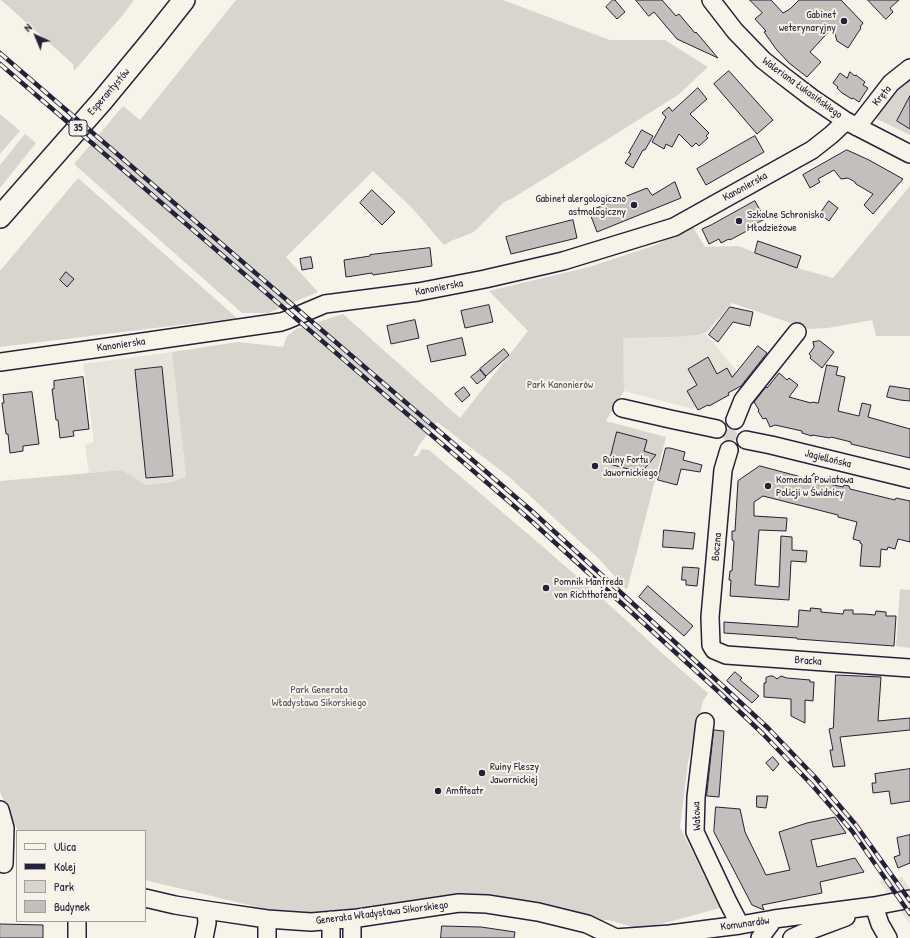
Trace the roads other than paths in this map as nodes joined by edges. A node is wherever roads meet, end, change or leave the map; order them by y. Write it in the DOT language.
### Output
graph roads {
  1 [pos="184,0"];
  2 [pos="711,0"];
  3 [pos="910,68"];
  4 [pos="852,124"];
  5 [pos="910,154"];
  6 [pos="0,217"];
  7 [pos="797,332"];
  8 [pos="0,362"];
  9 [pos="622,408"];
  10 [pos="735,420"];
  11 [pos="717,429"];
  12 [pos="746,440"];
  13 [pos="729,450"];
  14 [pos="910,479"];
  15 [pos="711,644"];
  16 [pos="910,668"];
  17 [pos="705,722"];
  18 [pos="0,810"];
  19 [pos="7,865"];
  20 [pos="146,898"];
  21 [pos="910,899"];
  22 [pos="874,906"];
  23 [pos="206,910"];
  24 [pos="267,919"];
  25 [pos="352,919"];
  26 [pos="774,919"];
  27 [pos="331,920"];
  28 [pos="77,922"];
  29 [pos="740,925"];
  30 [pos="685,935"];
  31 [pos="76,938"];
  32 [pos="204,938"];
  33 [pos="266,938"];
  34 [pos="331,938"];
  35 [pos="352,938"];
  36 [pos="616,938"];
  37 [pos="760,938"];
  38 [pos="792,938"];
  39 [pos="888,938"];
  1 -- 6 [label="main road, Esperantystów / 35"];
  2 -- 4 [label="street, Waleriana Łukasińskiego"];
  3 -- 4 [label="street, Kręta"];
  4 -- 5 [label="street, Waleriana Łukasińskiego"];
  4 -- 8 [label="street, Kanonierska"];
  7 -- 10 [label="street"];
  9 -- 11 [label="street"];
  10 -- 11 [label="street"];
  10 -- 12 [label="street"];
  11 -- 13 [label="street"];
  12 -- 13 [label="street"];
  12 -- 14 [label="street, Jagiellońska"];
  13 -- 15 [label="street, Boczna"];
  15 -- 16 [label="street, Bracka"];
  17 -- 29 [label="street, Wałowa"];
  18 -- 19 [label="street"];
  20 -- 23 [label="street, Generała Władysława Sikorskiego"];
  21 -- 22 [label="street, Komunardów"];
  22 -- 26 [label="street, Komunardów"];
  22 -- 38 [label="street, Komunardów"];
  22 -- 39 [label="street"];
  23 -- 24 [label="street, Generała Władysława Sikorskiego"];
  23 -- 32 [label="street"];
  24 -- 27 [label="street, Generała Władysława Sikorskiego"];
  24 -- 33 [label="street"];
  25 -- 27 [label="street, Generała Władysława Sikorskiego"];
  25 -- 35 [label="street"];
  25 -- 36 [label="street, Generała Władysława Sikorskiego"];
  26 -- 29 [label="street, Komunardów"];
  26 -- 37 [label="street"];
  27 -- 34 [label="street"];
  28 -- 31 [label="street"];
  29 -- 30 [label="street, Komunardów"];
  30 -- 36 [label="street, Komunardów"];
}
